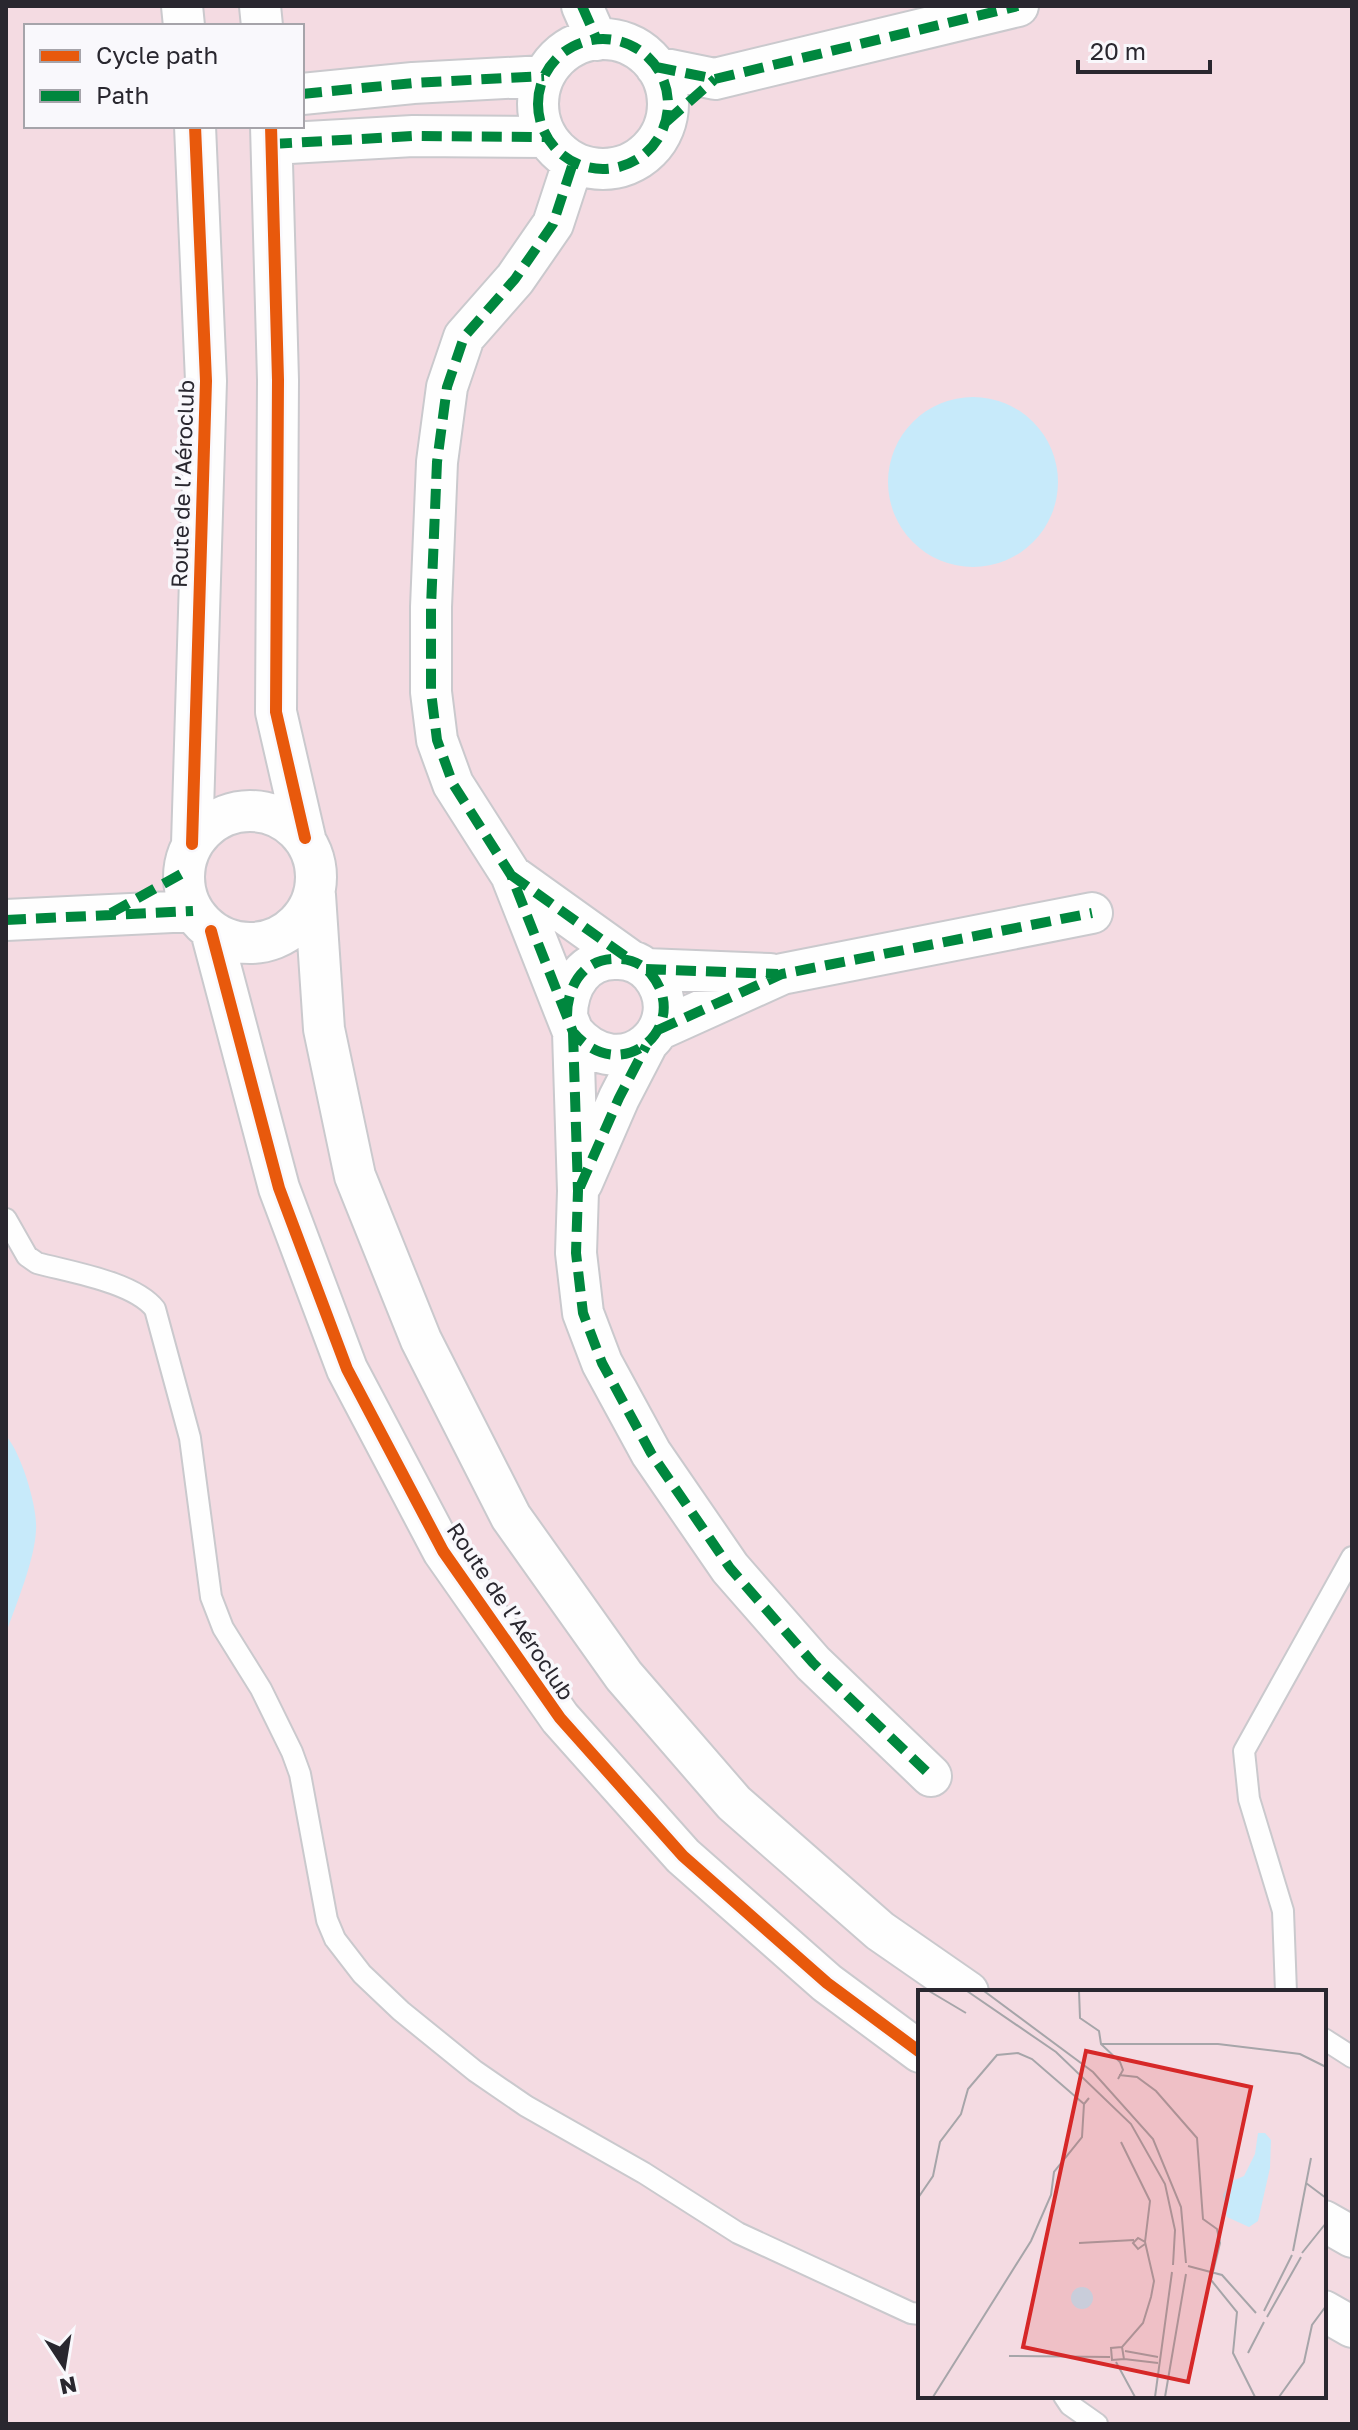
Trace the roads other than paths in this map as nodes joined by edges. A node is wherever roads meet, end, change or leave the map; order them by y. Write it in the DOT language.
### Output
graph roads {
  1 [pos="1018,6"];
  2 [pos="590,23"];
  3 [pos="656,67"];
  4 [pos="544,76"];
  5 [pos="715,79"];
  6 [pos="304,94"];
  7 [pos="666,122"];
  8 [pos="195,128"];
  9 [pos="272,135"];
  10 [pos="559,150"];
  11 [pos="305,838"];
  12 [pos="188,858"];
  13 [pos="511,875"];
  14 [pos="315,895"];
  15 [pos="1092,913"];
  16 [pos="107,915"];
  17 [pos="6,920"];
  18 [pos="202,921"];
  19 [pos="639,965"];
  20 [pos="782,974"];
  21 [pos="570,1024"];
  22 [pos="652,1037"];
  23 [pos="578,1191"];
  24 [pos="6,1219"];
  25 [pos="1352,1557"];
  26 [pos="931,1776"];
  27 [pos="965,1990"];
  28 [pos="1286,1990"];
  29 [pos="1326,2040"];
  30 [pos="918,2051"];
  31 [pos="1352,2057"];
  32 [pos="1326,2222"];
  33 [pos="1352,2237"];
  34 [pos="1326,2312"];
  35 [pos="918,2314"];
  36 [pos="1352,2327"];
  37 [pos="1065,2398"];
  38 [pos="1097,2424"];
  1 -- 5 [label="street"];
  2 -- 3 [label="street"];
  2 -- 4 [label="street"];
  3 -- 5 [label="street"];
  3 -- 7 [label="street"];
  4 -- 6 [label="street"];
  4 -- 10 [label="street"];
  5 -- 7 [label="street"];
  7 -- 10 [label="street"];
  8 -- 12 [label="street, Route de l’Aéroclub"];
  9 -- 10 [label="street"];
  9 -- 11 [label="street"];
  10 -- 13 [label="street"];
  11 -- 12 [label="street"];
  11 -- 14 [label="street"];
  12 -- 16 [label="street"];
  12 -- 18 [label="street"];
  13 -- 19 [label="street"];
  13 -- 21 [label="street"];
  14 -- 18 [label="street"];
  14 -- 27 [label="street"];
  15 -- 20 [label="street"];
  16 -- 17 [label="street"];
  16 -- 18 [label="street"];
  18 -- 30 [label="street, Route de l’Aéroclub"];
  19 -- 20 [label="street"];
  19 -- 21 [label="street"];
  19 -- 22 [label="street"];
  20 -- 22 [label="street"];
  21 -- 22 [label="street"];
  21 -- 23 [label="street"];
  22 -- 23 [label="street"];
  23 -- 26 [label="street"];
  24 -- 35 [label="lane"];
  25 -- 28 [label="lane"];
  29 -- 31 [label="lane"];
  32 -- 33 [label="street"];
  34 -- 36 [label="street"];
  37 -- 38 [label="lane"];
}
